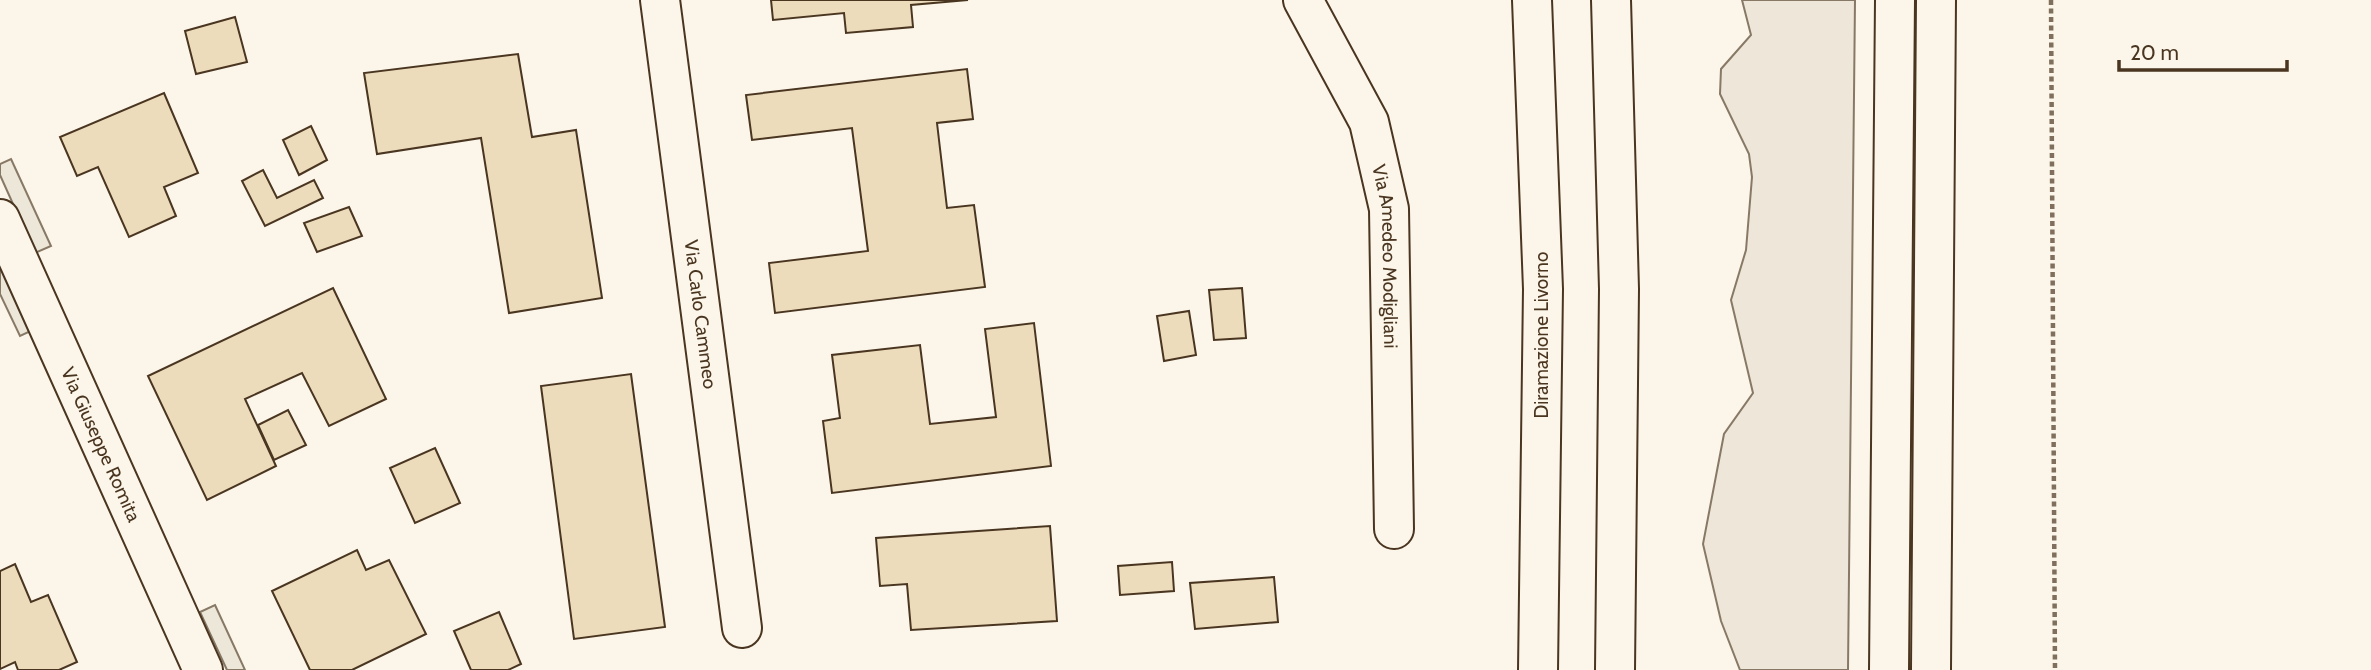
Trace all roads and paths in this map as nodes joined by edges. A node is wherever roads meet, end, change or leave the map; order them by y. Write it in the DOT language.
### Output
graph roads {
  1 [pos="660,0"];
  2 [pos="1303,0"];
  3 [pos="1532,0"];
  4 [pos="1611,0"];
  5 [pos="1895,0"];
  6 [pos="1937,0"];
  7 [pos="2052,0"];
  8 [pos="0,219"];
  9 [pos="1394,529"];
  10 [pos="742,628"];
  11 [pos="203,670"];
  12 [pos="1538,670"];
  13 [pos="1615,670"];
  14 [pos="1889,670"];
  15 [pos="1931,670"];
  16 [pos="2055,670"];
  1 -- 10 [label="main road, Via Carlo Cammeo"];
  2 -- 9 [label="main road, Via Amedeo Modigliani"];
  3 -- 12 [label="main road, Diramazione Livorno"];
  4 -- 13 [label="main road"];
  5 -- 14 [label="main road"];
  6 -- 15 [label="main road"];
  7 -- 16 [label="path"];
  8 -- 11 [label="main road, Via Giuseppe Romita"];
}
